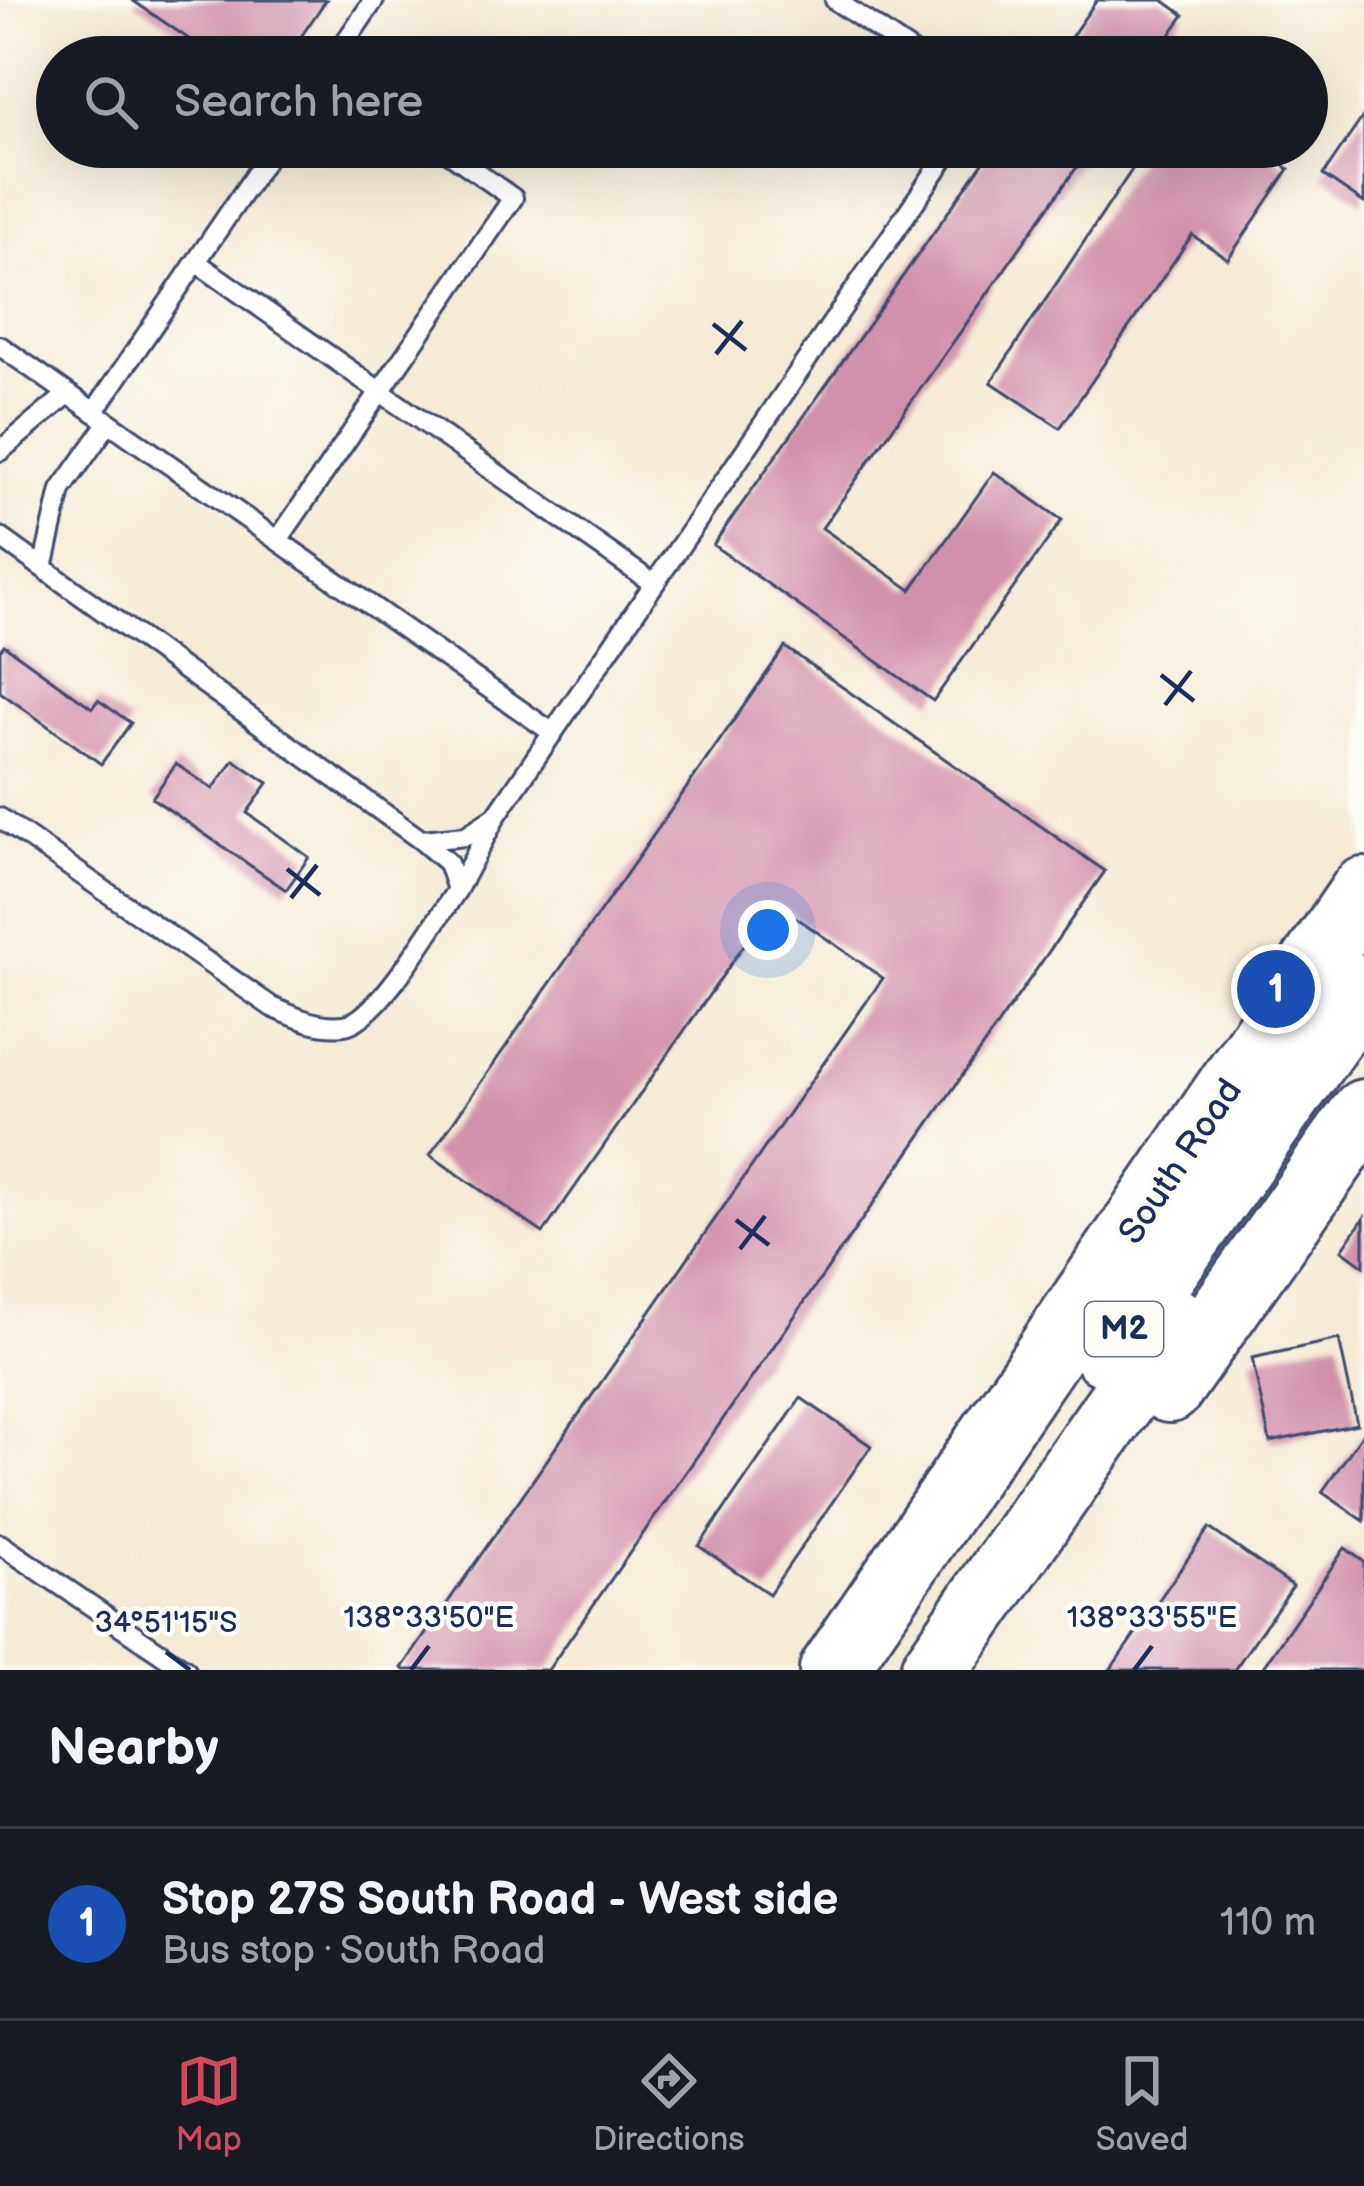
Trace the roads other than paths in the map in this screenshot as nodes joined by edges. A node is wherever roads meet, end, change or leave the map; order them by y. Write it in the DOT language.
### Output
graph roads {
  1 [pos="374,0"];
  2 [pos="835,0"];
  3 [pos="349,36"];
  4 [pos="888,36"];
  5 [pos="260,168"];
  6 [pos="471,168"];
  7 [pos="938,168"];
  8 [pos="196,262"];
  9 [pos="0,346"];
  10 [pos="380,391"];
  11 [pos="68,394"];
  12 [pos="102,417"];
  13 [pos="0,451"];
  14 [pos="0,537"];
  15 [pos="278,540"];
  16 [pos="43,568"];
  17 [pos="654,584"];
  18 [pos="553,733"];
  19 [pos="496,816"];
  20 [pos="0,818"];
  21 [pos="422,840"];
  22 [pos="457,890"];
  23 [pos="1364,890"];
  24 [pos="1364,988"];
  25 [pos="1364,1054"];
  26 [pos="1364,1113"];
  27 [pos="0,1544"];
  28 [pos="185,1670"];
  29 [pos="833,1670"];
  30 [pos="883,1670"];
  31 [pos="934,1670"];
  32 [pos="970,1670"];
  1 -- 3 [label="lane"];
  2 -- 4 [label="lane"];
  5 -- 8 [label="lane"];
  6 -- 10 [label="lane"];
  7 -- 17 [label="lane"];
  8 -- 10 [label="lane"];
  8 -- 12 [label="lane"];
  9 -- 11 [label="lane"];
  10 -- 15 [label="lane"];
  10 -- 17 [label="lane"];
  11 -- 12 [label="lane"];
  11 -- 13 [label="lane"];
  12 -- 15 [label="lane"];
  12 -- 16 [label="lane"];
  14 -- 16 [label="lane"];
  15 -- 18 [label="lane"];
  16 -- 21 [label="lane"];
  17 -- 18 [label="lane"];
  18 -- 19 [label="lane"];
  19 -- 21 [label="lane"];
  19 -- 22 [label="lane"];
  20 -- 22 [label="lane"];
  21 -- 22 [label="lane"];
  23 -- 29 [label="highway, South Road"];
  24 -- 30 [label="highway, M2"];
  25 -- 31 [label="highway, M2"];
  26 -- 32 [label="highway"];
  27 -- 28 [label="lane"];
}
